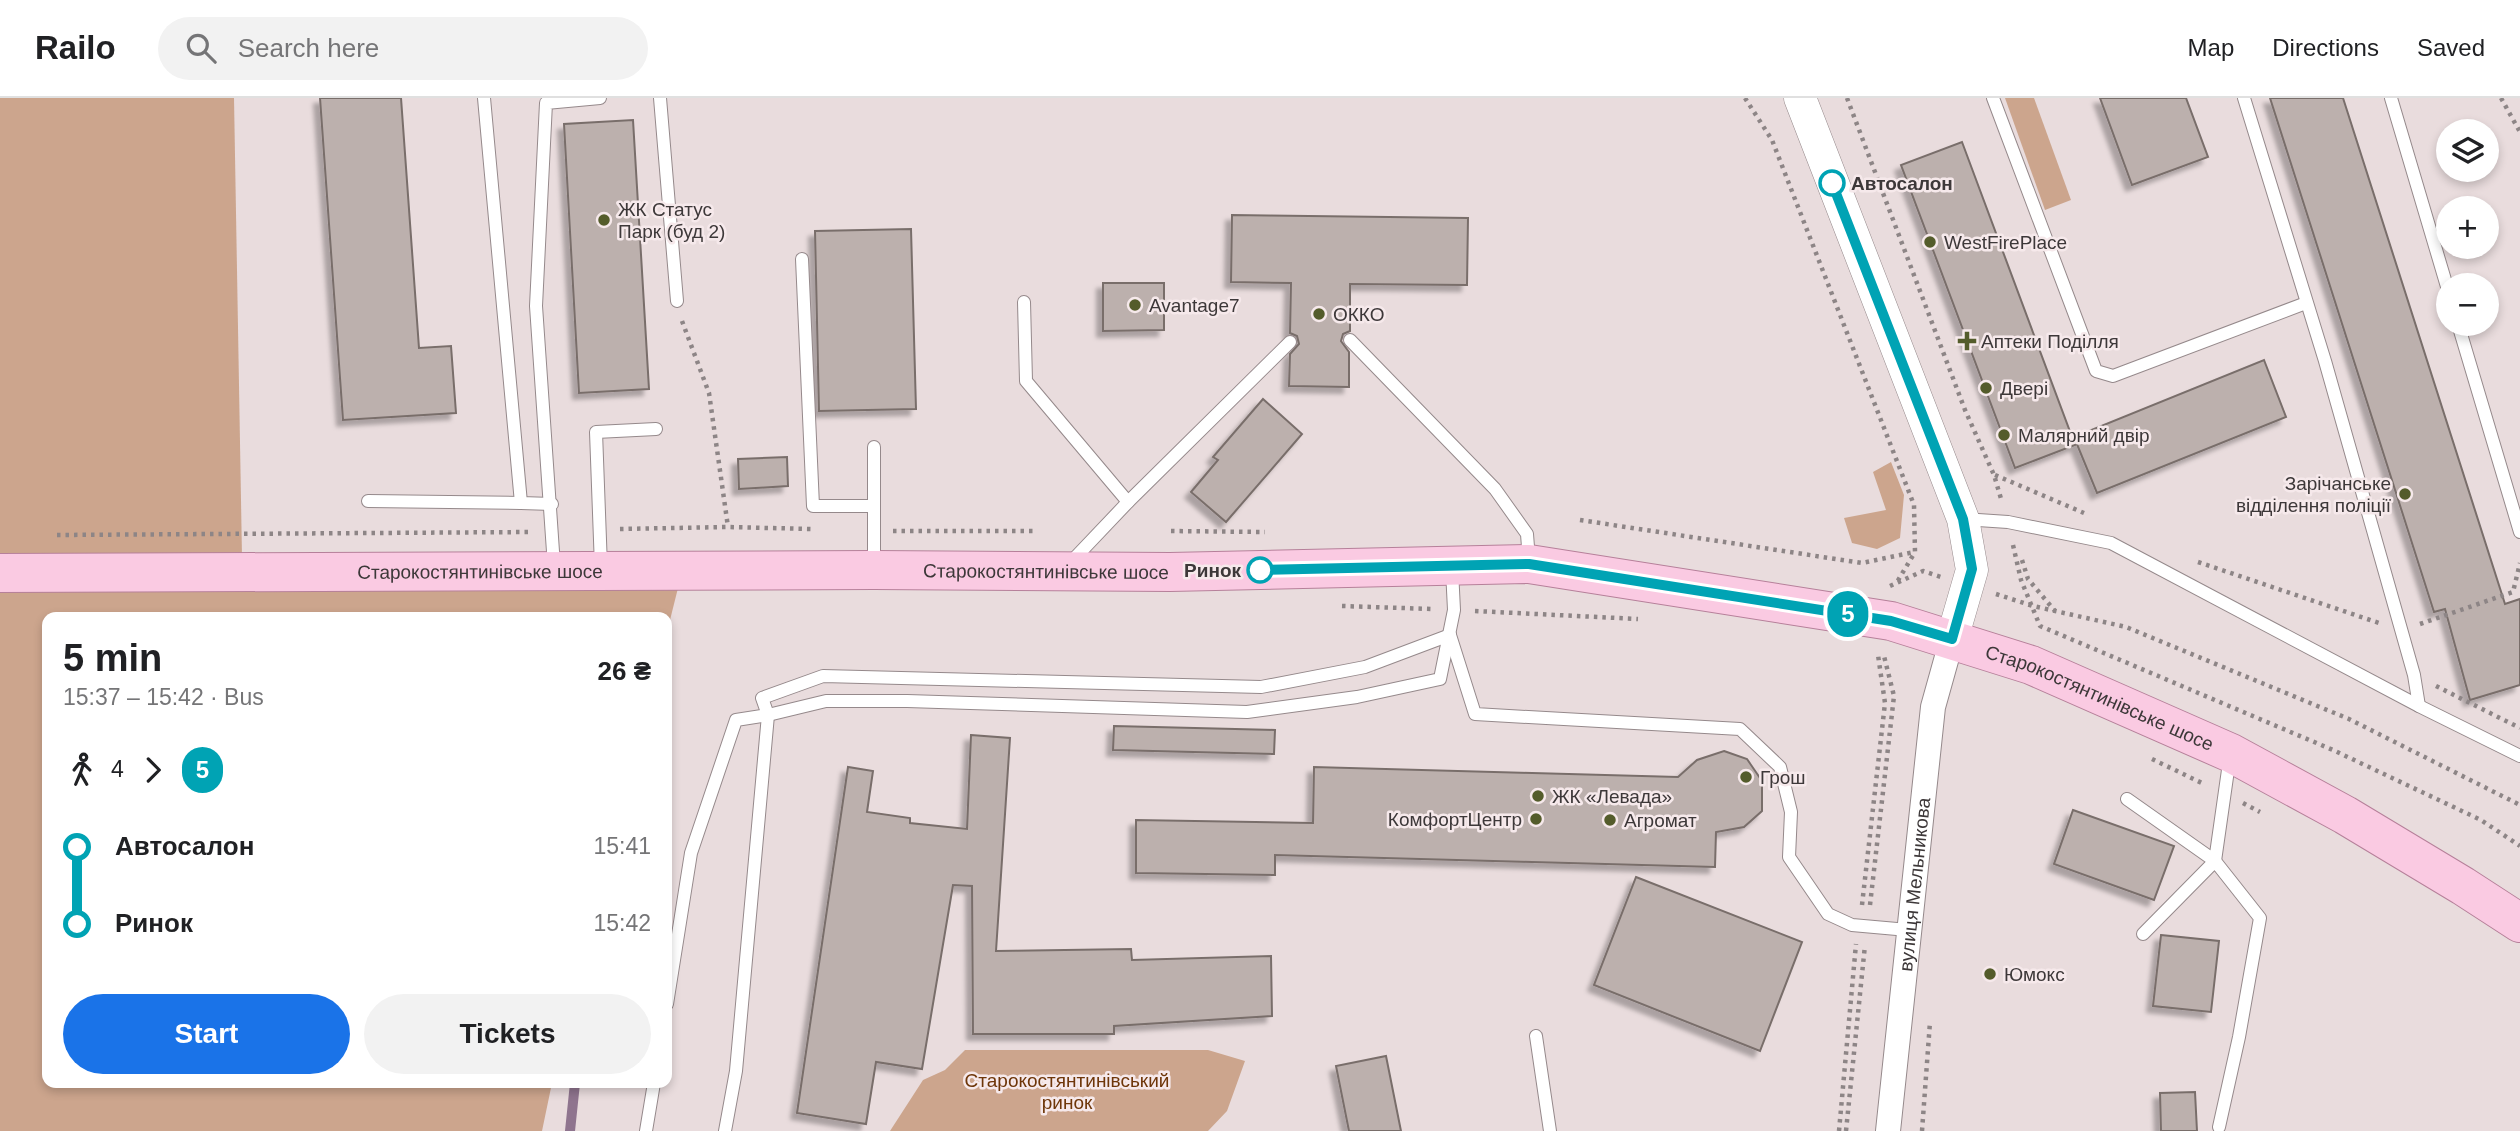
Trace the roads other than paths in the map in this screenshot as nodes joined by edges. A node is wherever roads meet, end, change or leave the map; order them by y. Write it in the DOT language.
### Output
graph roads {
  1 [pos="484,98"];
  2 [pos="600,98"];
  3 [pos="660,98"];
  4 [pos="1993,98"];
  5 [pos="2244,98"];
  6 [pos="2391,98"];
  7 [pos="1802,99"];
  8 [pos="802,259"];
  9 [pos="2443,273"];
  10 [pos="677,302"];
  11 [pos="1024,302"];
  12 [pos="2306,303"];
  13 [pos="2462,336"];
  14 [pos="1350,340"];
  15 [pos="1290,342"];
  16 [pos="656,429"];
  17 [pos="874,447"];
  18 [pos="368,501"];
  19 [pos="1128,502"];
  20 [pos="521,503"];
  21 [pos="552,504"];
  22 [pos="874,506"];
  23 [pos="1963,519"];
  24 [pos="2520,532"];
  25 [pos="1529,564"];
  26 [pos="1452,566"];
  27 [pos="554,570"];
  28 [pos="874,570"];
  29 [pos="1064,570"];
  30 [pos="601,571"];
  31 [pos="0,573"];
  32 [pos="1450,635"];
  33 [pos="1952,639"];
  34 [pos="2419,706"];
  35 [pos="768,715"];
  36 [pos="2231,753"];
  37 [pos="2520,756"];
  38 [pos="2127,799"];
  39 [pos="2215,861"];
  40 [pos="2520,923"];
  41 [pos="1908,930"];
  42 [pos="2143,934"];
  43 [pos="672,973"];
  44 [pos="1536,1036"];
  45 [pos="653,1088"];
  46 [pos="2219,1127"];
  47 [pos="646,1131"];
  48 [pos="724,1131"];
  49 [pos="1550,1131"];
  50 [pos="1888,1131"];
  1 -- 20 [label="lane"];
  2 -- 21 [label="lane"];
  3 -- 10 [label="lane"];
  4 -- 12 [label="lane"];
  5 -- 12 [label="lane"];
  6 -- 9 [label="lane"];
  7 -- 23 [label="street"];
  8 -- 22 [label="lane"];
  11 -- 19 [label="lane"];
  12 -- 34 [label="lane"];
  13 -- 24 [label="lane"];
  14 -- 25 [label="lane"];
  15 -- 19 [label="lane"];
  16 -- 30 [label="lane"];
  17 -- 22 [label="lane"];
  18 -- 20 [label="lane"];
  19 -- 29 [label="lane"];
  20 -- 21 [label="lane"];
  21 -- 27 [label="lane"];
  22 -- 28 [label="lane"];
  23 -- 33 [label="street"];
  23 -- 34 [label="lane"];
  25 -- 26 [label="main road, Старокостянтинівське шосе"];
  25 -- 33 [label="main road, Старокостянтинівське шосе"];
  26 -- 29 [label="main road, Старокостянтинівське шосе"];
  26 -- 32 [label="lane"];
  27 -- 30 [label="main road, Старокостянтинівське шосе"];
  27 -- 31 [label="main road, Старокостянтинівське шосе"];
  28 -- 29 [label="main road, Старокостянтинівське шосе"];
  28 -- 30 [label="main road, Старокостянтинівське шосе"];
  32 -- 35 [label="lane"];
  32 -- 35 [label="lane"];
  32 -- 41 [label="lane"];
  33 -- 36 [label="main road, Старокостянтинівське шосе"];
  33 -- 41 [label="street, вулиця Мельникова"];
  34 -- 37 [label="lane"];
  35 -- 43 [label="lane"];
  35 -- 48 [label="lane"];
  36 -- 39 [label="lane"];
  36 -- 40 [label="main road, Старокостянтинівське шосе"];
  38 -- 39 [label="lane"];
  39 -- 42 [label="lane"];
  39 -- 46 [label="lane"];
  41 -- 50 [label="street, вулиця Мельникова"];
  44 -- 49 [label="lane"];
  45 -- 47 [label="lane"];
}
